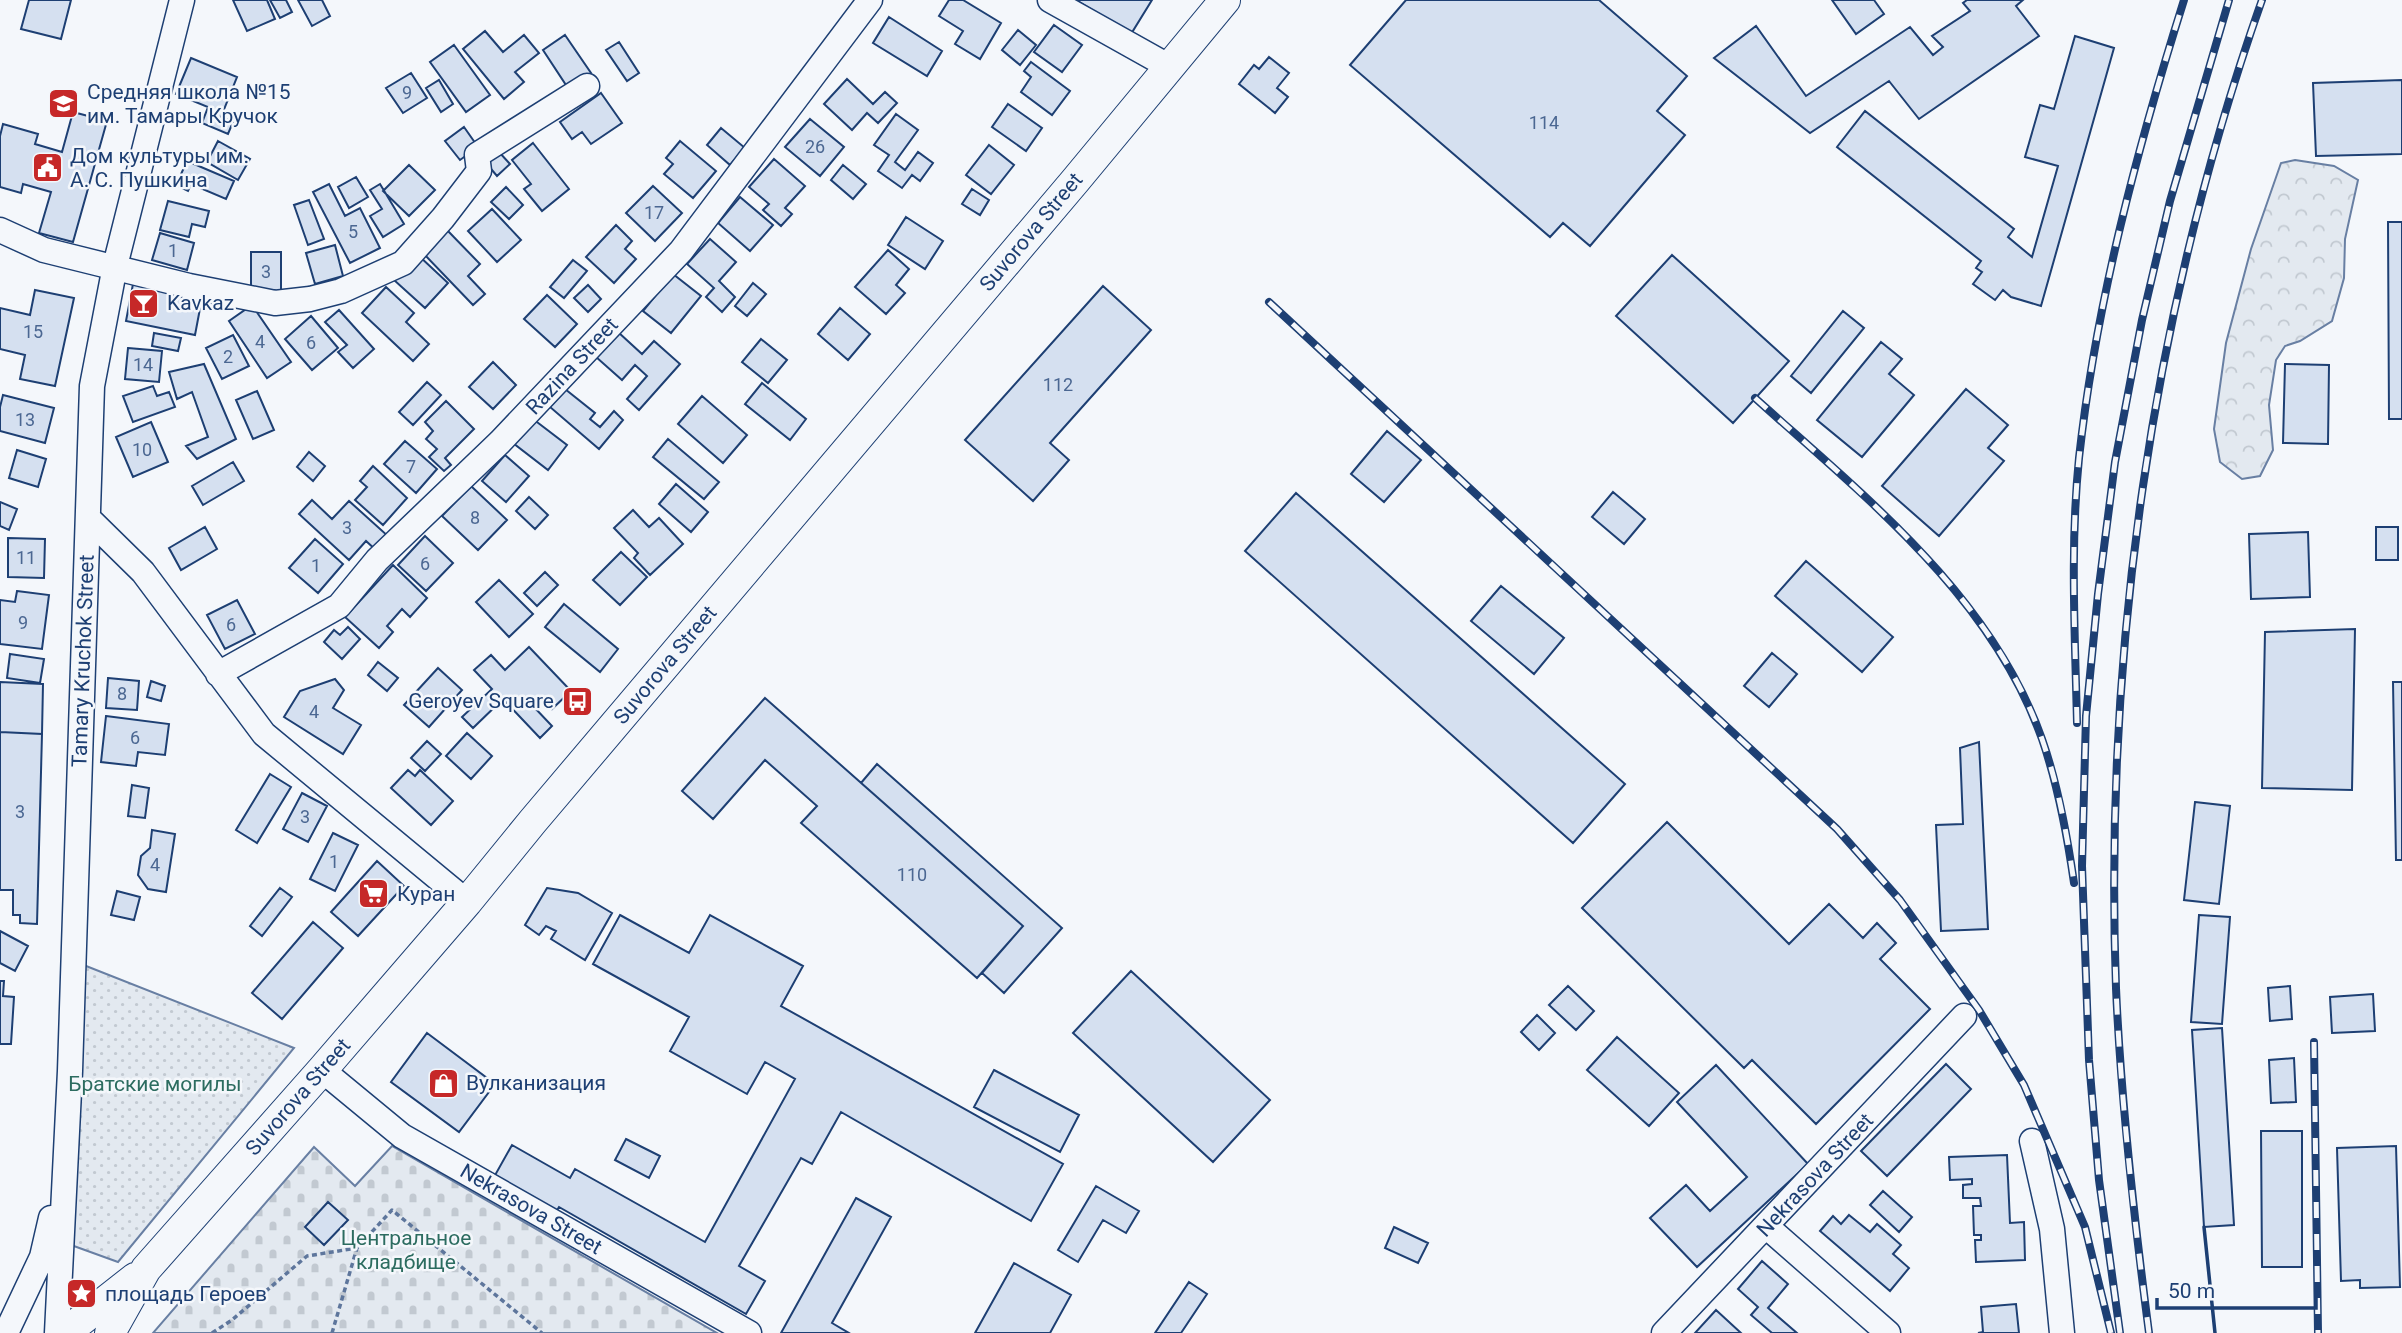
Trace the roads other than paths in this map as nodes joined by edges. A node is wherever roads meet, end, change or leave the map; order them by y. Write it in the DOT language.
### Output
graph roads {
  1 [pos="182,0"];
  2 [pos="870,0"];
  3 [pos="1050,0"];
  4 [pos="1225,0"];
  5 [pos="1168,66"];
  6 [pos="587,86"];
  7 [pos="0,230"];
  8 [pos="115,266"];
  9 [pos="88,517"];
  10 [pos="218,674"];
  11 [pos="467,902"];
  12 [pos="1964,1016"];
  13 [pos="323,1070"];
  14 [pos="2032,1141"];
  15 [pos="66,1149"];
  16 [pos="1766,1226"];
  17 [pos="146,1269"];
  18 [pos="6,1333"];
  19 [pos="57,1333"];
  20 [pos="65,1333"];
  21 [pos="110,1333"];
  22 [pos="749,1333"];
  23 [pos="1664,1333"];
  24 [pos="1888,1333"];
  25 [pos="2062,1333"];
  1 -- 8 [label="street, Tamary Kruchok Street"];
  2 -- 10 [label="street, Razina Street"];
  3 -- 5 [label="street"];
  4 -- 5 [label="main road, Suvorova Street"];
  5 -- 11 [label="main road, Suvorova Street"];
  6 -- 8 [label="street"];
  7 -- 8 [label="street"];
  8 -- 9 [label="street, Tamary Kruchok Street"];
  9 -- 10 [label="street"];
  9 -- 15 [label="street, Tamary Kruchok Street"];
  10 -- 11 [label="street"];
  11 -- 13 [label="main road, Suvorova Street"];
  12 -- 16 [label="street, Nekrasova Street"];
  13 -- 17 [label="main road, Suvorova Street"];
  13 -- 22 [label="street, Nekrasova Street"];
  14 -- 25 [label="street"];
  15 -- 18 [label="street"];
  15 -- 19 [label="street, Tamary Kruchok Street"];
  16 -- 23 [label="street, Nekrasova Street"];
  16 -- 24 [label="street"];
  17 -- 20 [label="main road"];
  17 -- 21 [label="main road, Suvorova Street"];
}
